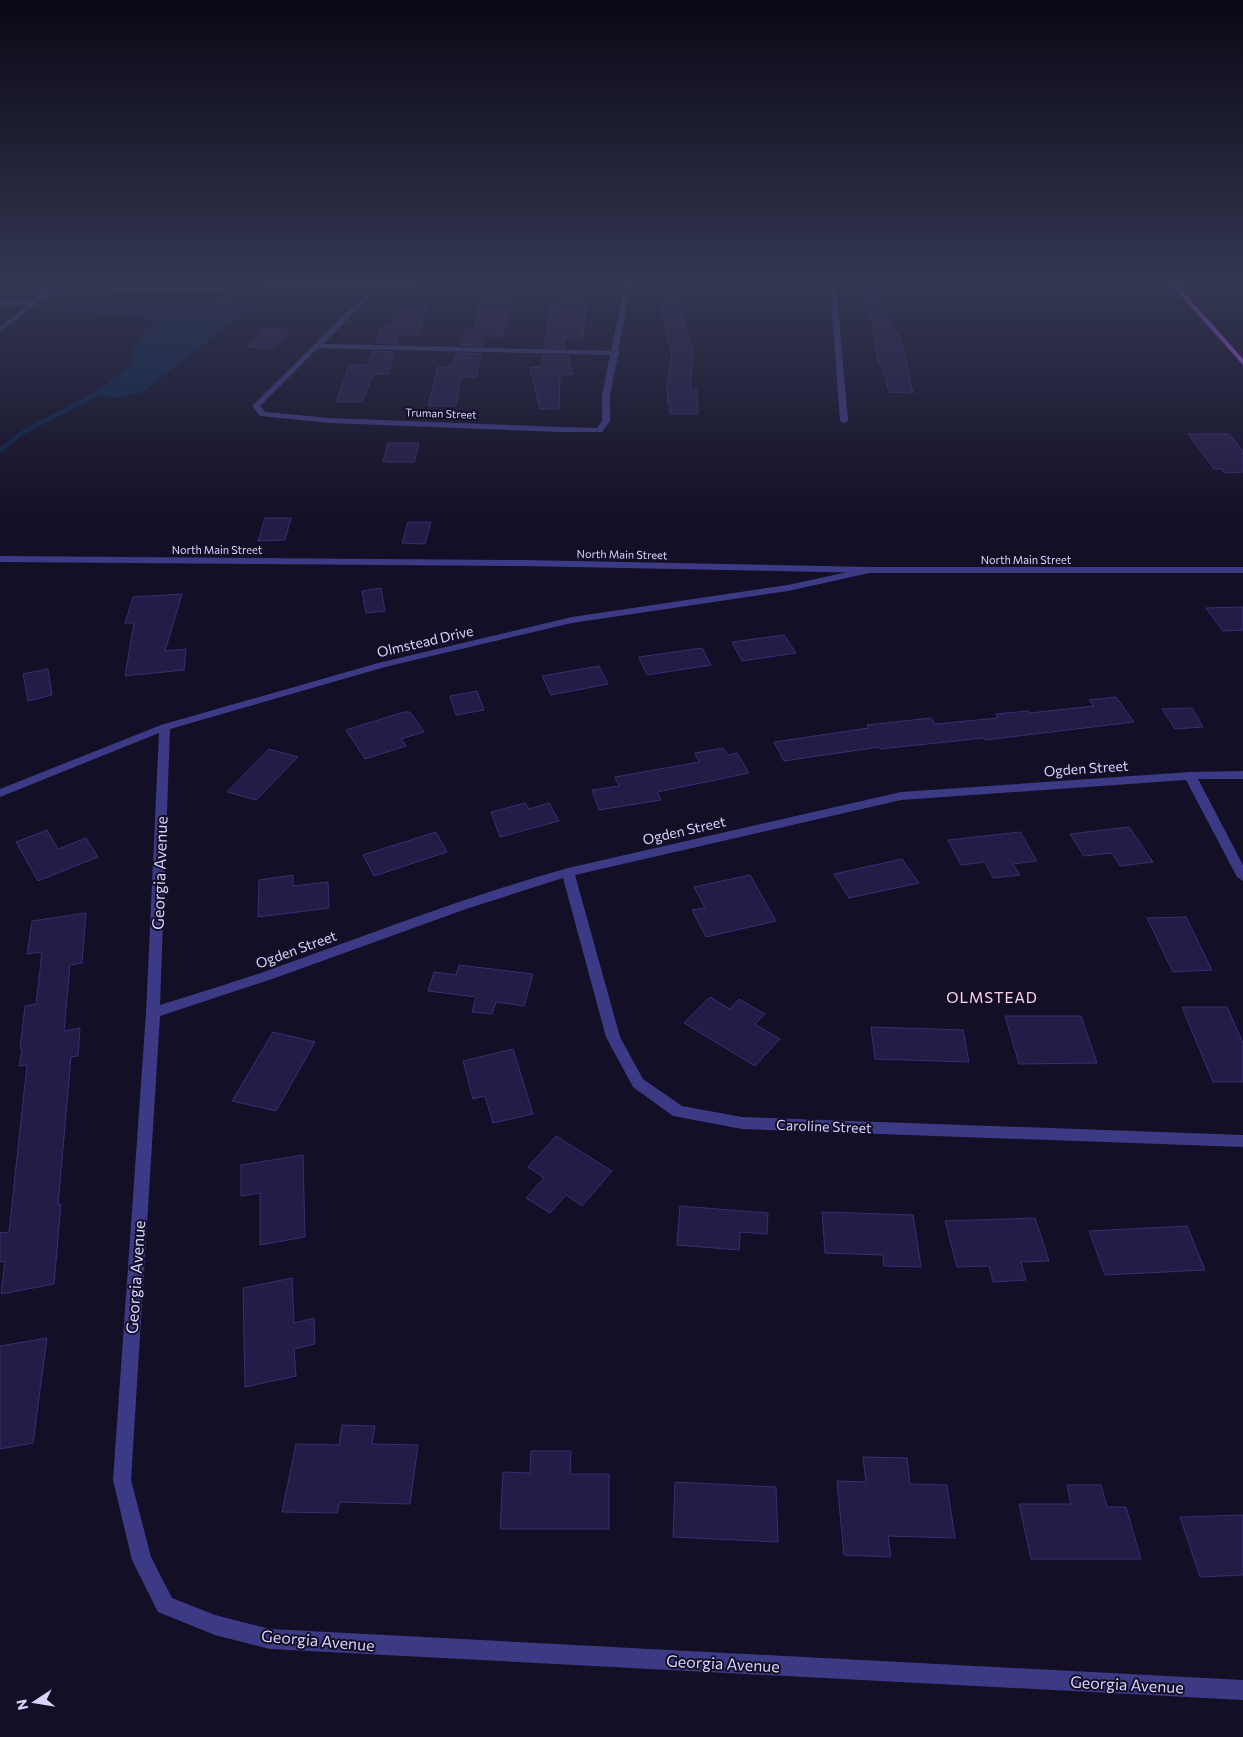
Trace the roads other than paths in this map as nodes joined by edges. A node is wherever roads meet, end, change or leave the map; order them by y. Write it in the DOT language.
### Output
graph roads {
  1 [pos="302,361"];
  2 [pos="614,361"];
  3 [pos="841,361"];
  4 [pos="844,421"];
  5 [pos="0,559"];
  6 [pos="871,570"];
  7 [pos="1243,570"];
  8 [pos="165,727"];
  9 [pos="1243,775"];
  10 [pos="1190,776"];
  11 [pos="0,792"];
  12 [pos="568,872"];
  13 [pos="1243,877"];
  14 [pos="153,1013"];
  15 [pos="1243,1141"];
  16 [pos="1243,1690"];
  1 -- 2 [label="street, Truman Street"];
  3 -- 4 [label="street"];
  5 -- 6 [label="street, North Main Street"];
  6 -- 7 [label="street, North Main Street"];
  6 -- 8 [label="street, Olmstead Drive"];
  8 -- 11 [label="street, Olmstead Drive"];
  8 -- 14 [label="street, Georgia Avenue"];
  9 -- 10 [label="street, Ogden Street"];
  10 -- 12 [label="street, Ogden Street"];
  10 -- 13 [label="street"];
  12 -- 14 [label="street, Ogden Street"];
  12 -- 15 [label="street, Caroline Street"];
  14 -- 16 [label="street, Georgia Avenue"];
}
